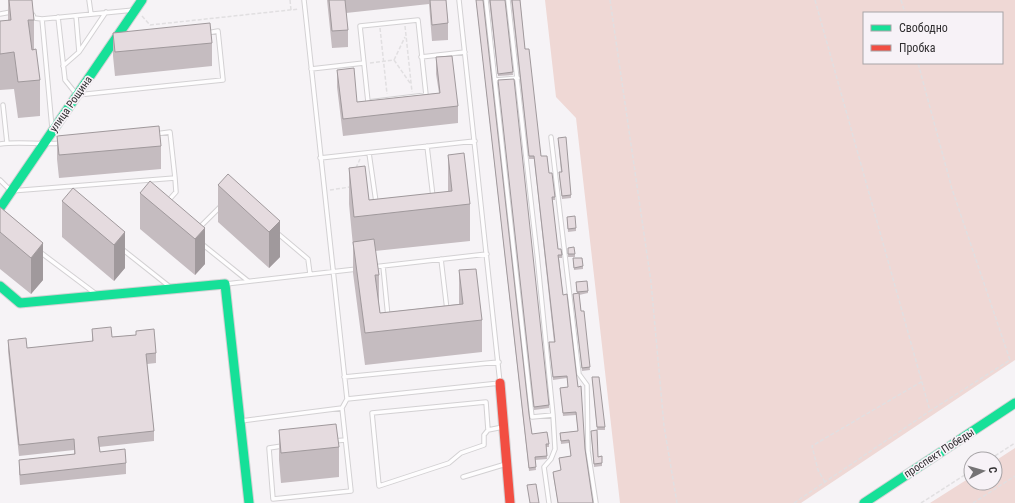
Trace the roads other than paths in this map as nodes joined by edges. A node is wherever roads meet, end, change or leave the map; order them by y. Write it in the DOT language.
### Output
graph roads {
  1 [pos="89,0"];
  2 [pos="142,0"];
  3 [pos="304,0"];
  4 [pos="460,0"];
  5 [pos="486,0"];
  6 [pos="508,0"];
  7 [pos="136,9"];
  8 [pos="32,10"];
  9 [pos="19,11"];
  10 [pos="106,12"];
  11 [pos="0,14"];
  12 [pos="91,14"];
  13 [pos="76,16"];
  14 [pos="58,17"];
  15 [pos="42,19"];
  16 [pos="203,33"];
  17 [pos="79,52"];
  18 [pos="465,52"];
  19 [pos="422,57"];
  20 [pos="364,63"];
  21 [pos="63,66"];
  22 [pos="311,69"];
  23 [pos="518,78"];
  24 [pos="495,80"];
  25 [pos="78,95"];
  26 [pos="4,105"];
  27 [pos="53,131"];
  28 [pos="146,135"];
  29 [pos="551,137"];
  30 [pos="475,141"];
  31 [pos="7,143"];
  32 [pos="67,143"];
  33 [pos="0,144"];
  34 [pos="43,145"];
  35 [pos="427,146"];
  36 [pos="369,153"];
  37 [pos="320,158"];
  38 [pos="174,178"];
  39 [pos="0,180"];
  40 [pos="11,191"];
  41 [pos="167,203"];
  42 [pos="434,203"];
  43 [pos="223,204"];
  44 [pos="0,208"];
  45 [pos="377,209"];
  46 [pos="272,228"];
  47 [pos="197,230"];
  48 [pos="197,240"];
  49 [pos="119,247"];
  50 [pos="37,250"];
  51 [pos="487,254"];
  52 [pos="441,259"];
  53 [pos="383,266"];
  54 [pos="362,268"];
  55 [pos="369,268"];
  56 [pos="333,272"];
  57 [pos="310,274"];
  58 [pos="248,281"];
  59 [pos="225,284"];
  60 [pos="0,286"];
  61 [pos="173,289"];
  62 [pos="98,296"];
  63 [pos="447,316"];
  64 [pos="389,322"];
  65 [pos="499,362"];
  66 [pos="344,377"];
  67 [pos="500,383"];
  68 [pos="347,399"];
  69 [pos="1015,403"];
  70 [pos="342,408"];
  71 [pos="553,415"];
  72 [pos="240,421"];
  73 [pos="504,427"];
  74 [pos="488,430"];
  75 [pos="345,440"];
  76 [pos="330,442"];
  77 [pos="284,446"];
  78 [pos="507,463"];
  79 [pos="463,477"];
  80 [pos="273,501"];
  81 [pos="249,503"];
  82 [pos="510,503"];
  83 [pos="549,503"];
  84 [pos="596,503"];
  85 [pos="864,503"];
  1 -- 12 [label="lane"];
  2 -- 7 [label="street, улица Рощина"];
  3 -- 22 [label="lane"];
  4 -- 18 [label="lane"];
  5 -- 24 [label="lane"];
  6 -- 23 [label="lane"];
  7 -- 10 [label="lane"];
  7 -- 25 [label="street, улица Рощина"];
  8 -- 15 [label="lane"];
  9 -- 11 [label="lane"];
  10 -- 12 [label="lane"];
  10 -- 17 [label="lane"];
  12 -- 13 [label="lane"];
  13 -- 14 [label="lane"];
  13 -- 17 [label="lane"];
  14 -- 15 [label="lane"];
  14 -- 21 [label="lane"];
  15 -- 27 [label="lane"];
  16 -- 25 [label="lane"];
  17 -- 21 [label="lane"];
  18 -- 19 [label="lane"];
  18 -- 30 [label="lane"];
  19 -- 20 [label="lane"];
  19 -- 20 [label="lane"];
  20 -- 22 [label="lane"];
  21 -- 25 [label="lane"];
  22 -- 37 [label="lane"];
  23 -- 24 [label="lane"];
  23 -- 71 [label="lane"];
  24 -- 71 [label="lane"];
  25 -- 27 [label="street, улица Рощина"];
  26 -- 31 [label="lane"];
  27 -- 34 [label="street, улица Рощина"];
  28 -- 38 [label="lane"];
  29 -- 84 [label="lane"];
  30 -- 35 [label="lane"];
  30 -- 51 [label="lane"];
  31 -- 33 [label="lane"];
  31 -- 34 [label="lane"];
  32 -- 34 [label="lane"];
  34 -- 40 [label="street, улица Рощина"];
  35 -- 36 [label="lane"];
  35 -- 42 [label="lane"];
  36 -- 37 [label="lane"];
  36 -- 45 [label="lane"];
  37 -- 56 [label="lane"];
  38 -- 40 [label="lane"];
  38 -- 41 [label="lane"];
  39 -- 40 [label="lane"];
  40 -- 44 [label="street, улица Рощина"];
  43 -- 47 [label="lane"];
  46 -- 57 [label="lane"];
  48 -- 58 [label="lane"];
  49 -- 61 [label="lane"];
  50 -- 62 [label="lane"];
  51 -- 52 [label="lane"];
  51 -- 65 [label="lane"];
  52 -- 53 [label="lane"];
  52 -- 63 [label="lane"];
  53 -- 55 [label="lane"];
  53 -- 64 [label="lane"];
  54 -- 56 [label="lane"];
  56 -- 57 [label="lane"];
  56 -- 66 [label="lane"];
  57 -- 58 [label="lane"];
  58 -- 59 [label="lane"];
  59 -- 61 [label="street"];
  59 -- 72 [label="street"];
  60 -- 62 [label="street"];
  61 -- 62 [label="street"];
  65 -- 66 [label="lane"];
  65 -- 67 [label="lane"];
  66 -- 68 [label="lane"];
  67 -- 68 [label="lane"];
  67 -- 73 [label="street"];
  68 -- 70 [label="lane"];
  69 -- 85 [label="street, проспект Победы"];
  70 -- 72 [label="lane"];
  70 -- 75 [label="lane"];
  71 -- 83 [label="lane"];
  72 -- 81 [label="street"];
  73 -- 74 [label="lane"];
  73 -- 78 [label="street"];
  74 -- 74 [label="lane"];
  75 -- 76 [label="lane"];
  75 -- 80 [label="lane"];
  77 -- 80 [label="lane"];
  78 -- 79 [label="lane"];
  78 -- 82 [label="street"];
}
